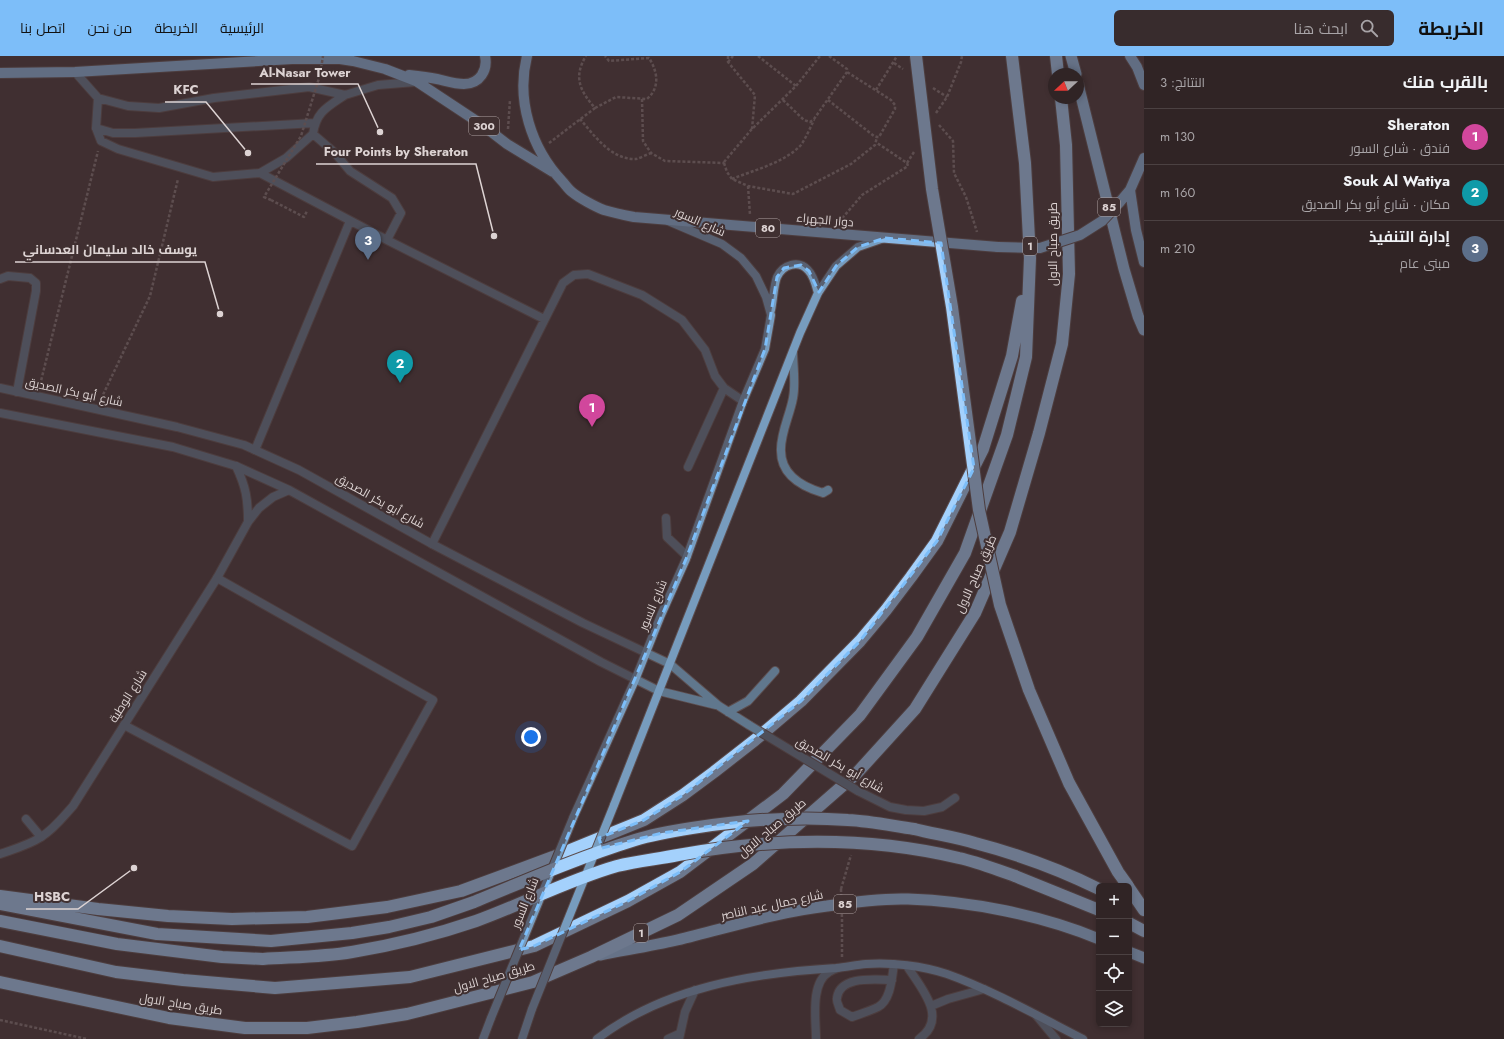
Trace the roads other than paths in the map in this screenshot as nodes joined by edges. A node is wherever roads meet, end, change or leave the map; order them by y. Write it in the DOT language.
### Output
graph roads {
  1 [pos="485,56"];
  2 [pos="527,56"];
  3 [pos="916,56"];
  4 [pos="1012,56"];
  5 [pos="1056,56"];
  6 [pos="1071,56"];
  7 [pos="1130,56"];
  8 [pos="1057,68"];
  9 [pos="1074,68"];
  10 [pos="75,72"];
  11 [pos="399,73"];
  12 [pos="0,74"];
  13 [pos="416,82"];
  14 [pos="1144,85"];
  15 [pos="345,95"];
  16 [pos="98,98"];
  17 [pos="1062,104"];
  18 [pos="1083,104"];
  19 [pos="315,123"];
  20 [pos="96,128"];
  21 [pos="313,134"];
  22 [pos="1144,158"];
  23 [pos="553,172"];
  24 [pos="260,174"];
  25 [pos="1130,190"];
  26 [pos="664,220"];
  27 [pos="350,221"];
  28 [pos="885,238"];
  29 [pos="387,240"];
  30 [pos="1030,258"];
  31 [pos="1144,262"];
  32 [pos="0,279"];
  33 [pos="818,293"];
  34 [pos="771,315"];
  35 [pos="544,319"];
  36 [pos="1144,330"];
  37 [pos="793,350"];
  38 [pos="0,388"];
  39 [pos="724,388"];
  40 [pos="17,392"];
  41 [pos="743,401"];
  42 [pos="0,413"];
  43 [pos="255,450"];
  44 [pos="236,466"];
  45 [pos="688,467"];
  46 [pos="289,490"];
  47 [pos="828,490"];
  48 [pos="666,518"];
  49 [pos="248,522"];
  50 [pos="432,544"];
  51 [pos="687,556"];
  52 [pos="216,578"];
  53 [pos="646,653"];
  54 [pos="670,664"];
  55 [pos="775,671"];
  56 [pos="635,680"];
  57 [pos="659,691"];
  58 [pos="719,706"];
  59 [pos="728,712"];
  60 [pos="124,725"];
  61 [pos="955,798"];
  62 [pos="26,819"];
  63 [pos="41,837"];
  64 [pos="0,854"];
  65 [pos="1125,883"];
  66 [pos="1096,888"];
  67 [pos="1132,893"];
  68 [pos="0,896"];
  69 [pos="0,904"];
  70 [pos="1132,907"];
  71 [pos="1096,909"];
  72 [pos="1144,910"];
  73 [pos="1144,914"];
  74 [pos="0,921"];
  75 [pos="1132,925"];
  76 [pos="1144,931"];
  77 [pos="1096,938"];
  78 [pos="0,946"];
  79 [pos="1132,953"];
  80 [pos="591,957"];
  81 [pos="1144,958"];
  82 [pos="894,964"];
  83 [pos="907,966"];
  84 [pos="842,967"];
  85 [pos="892,980"];
  86 [pos="0,982"];
  87 [pos="695,990"];
  88 [pos="984,990"];
  89 [pos="931,1006"];
  90 [pos="1036,1015"];
  91 [pos="679,1037"];
  92 [pos="483,1039"];
  93 [pos="522,1039"];
  94 [pos="597,1039"];
  95 [pos="668,1039"];
  96 [pos="816,1039"];
  97 [pos="919,1039"];
  98 [pos="1056,1039"];
  99 [pos="1083,1039"];
  1 -- 11 [label="main road"];
  2 -- 23 [label="main road, دوار الجهراء / 80"];
  3 -- 65 [label="highway, bridge"];
  4 -- 30 [label="highway, طريق صباح الاول / 1"];
  5 -- 8 [label="highway"];
  6 -- 9 [label="highway"];
  7 -- 14 [label="main road"];
  10 -- 11 [label="main road, 300"];
  10 -- 12 [label="main road, 300"];
  10 -- 16 [label="street"];
  11 -- 13 [label="main road, 300"];
  13 -- 15 [label="street"];
  13 -- 23 [label="main road, 300"];
  15 -- 16 [label="street"];
  15 -- 19 [label="street"];
  16 -- 20 [label="street"];
  17 -- 80 [label="highway, طريق صباح الاول / 1"];
  18 -- 36 [label="highway, 85"];
  19 -- 20 [label="street"];
  19 -- 21 [label="street"];
  20 -- 24 [label="street"];
  21 -- 24 [label="street"];
  21 -- 29 [label="street"];
  22 -- 25 [label="main road, دوار الجهراء / 80"];
  23 -- 26 [label="main road, دوار الجهراء / 80"];
  24 -- 27 [label="street"];
  25 -- 28 [label="main road, دوار الجهراء / 80, bridge"];
  25 -- 31 [label="main road"];
  26 -- 28 [label="main road, دوار الجهراء / 80"];
  26 -- 34 [label="main road, شارع السور"];
  27 -- 29 [label="street"];
  27 -- 43 [label="street"];
  28 -- 33 [label="main road"];
  29 -- 35 [label="street"];
  30 -- 68 [label="highway"];
  30 -- 78 [label="highway, طريق صباح الاول / 1"];
  32 -- 40 [label="street"];
  33 -- 34 [label="main road"];
  33 -- 37 [label="main road"];
  34 -- 41 [label="main road, شارع السور"];
  35 -- 39 [label="street"];
  35 -- 50 [label="street"];
  37 -- 47 [label="street"];
  37 -- 54 [label="main road"];
  38 -- 40 [label="street, شارع أبو بكر الصديق"];
  39 -- 41 [label="street"];
  39 -- 45 [label="street"];
  40 -- 43 [label="street, شارع أبو بكر الصديق"];
  41 -- 51 [label="main road, شارع السور"];
  42 -- 44 [label="street, شارع أبو بكر الصديق"];
  43 -- 50 [label="street, شارع أبو بكر الصديق"];
  44 -- 46 [label="street, شارع أبو بكر الصديق"];
  44 -- 49 [label="street, شارع الوطية"];
  46 -- 49 [label="street, شارع الوطية"];
  46 -- 56 [label="street, شارع أبو بكر الصديق"];
  48 -- 51 [label="street"];
  49 -- 52 [label="street, شارع الوطية"];
  50 -- 53 [label="street, شارع أبو بكر الصديق"];
  51 -- 53 [label="main road, شارع السور"];
  52 -- 60 [label="street, شارع الوطية"];
  52 -- 60 [label="street"];
  53 -- 54 [label="street, شارع أبو بكر الصديق"];
  53 -- 56 [label="main road, شارع السور"];
  54 -- 57 [label="main road"];
  54 -- 58 [label="street, شارع أبو بكر الصديق"];
  55 -- 59 [label="street"];
  56 -- 57 [label="street, شارع أبو بكر الصديق"];
  56 -- 92 [label="main road, شارع السور, bridge"];
  57 -- 58 [label="street, شارع أبو بكر الصديق"];
  57 -- 93 [label="main road, bridge"];
  58 -- 59 [label="street, شارع أبو بكر الصديق"];
  59 -- 61 [label="street, شارع أبو بكر الصديق, bridge"];
  60 -- 63 [label="street, شارع الوطية"];
  62 -- 63 [label="street"];
  63 -- 64 [label="street, شارع الوطية"];
  66 -- 69 [label="highway, bridge"];
  67 -- 72 [label="highway"];
  70 -- 73 [label="highway"];
  71 -- 74 [label="highway, bridge"];
  75 -- 76 [label="highway"];
  77 -- 80 [label="highway, شارع جمال عبد الناصر / 85"];
  79 -- 81 [label="highway"];
  80 -- 86 [label="highway, طريق صباح الاول / 1"];
  82 -- 83 [label="main road"];
  82 -- 84 [label="main road"];
  82 -- 85 [label="street"];
  83 -- 88 [label="main road"];
  83 -- 89 [label="street"];
  84 -- 87 [label="main road"];
  84 -- 96 [label="street"];
  85 -- 85 [label="street"];
  87 -- 91 [label="street"];
  87 -- 94 [label="main road"];
  88 -- 89 [label="street"];
  88 -- 90 [label="main road"];
  89 -- 97 [label="street"];
  90 -- 98 [label="street"];
  90 -- 99 [label="main road"];
  91 -- 95 [label="street"];
}
